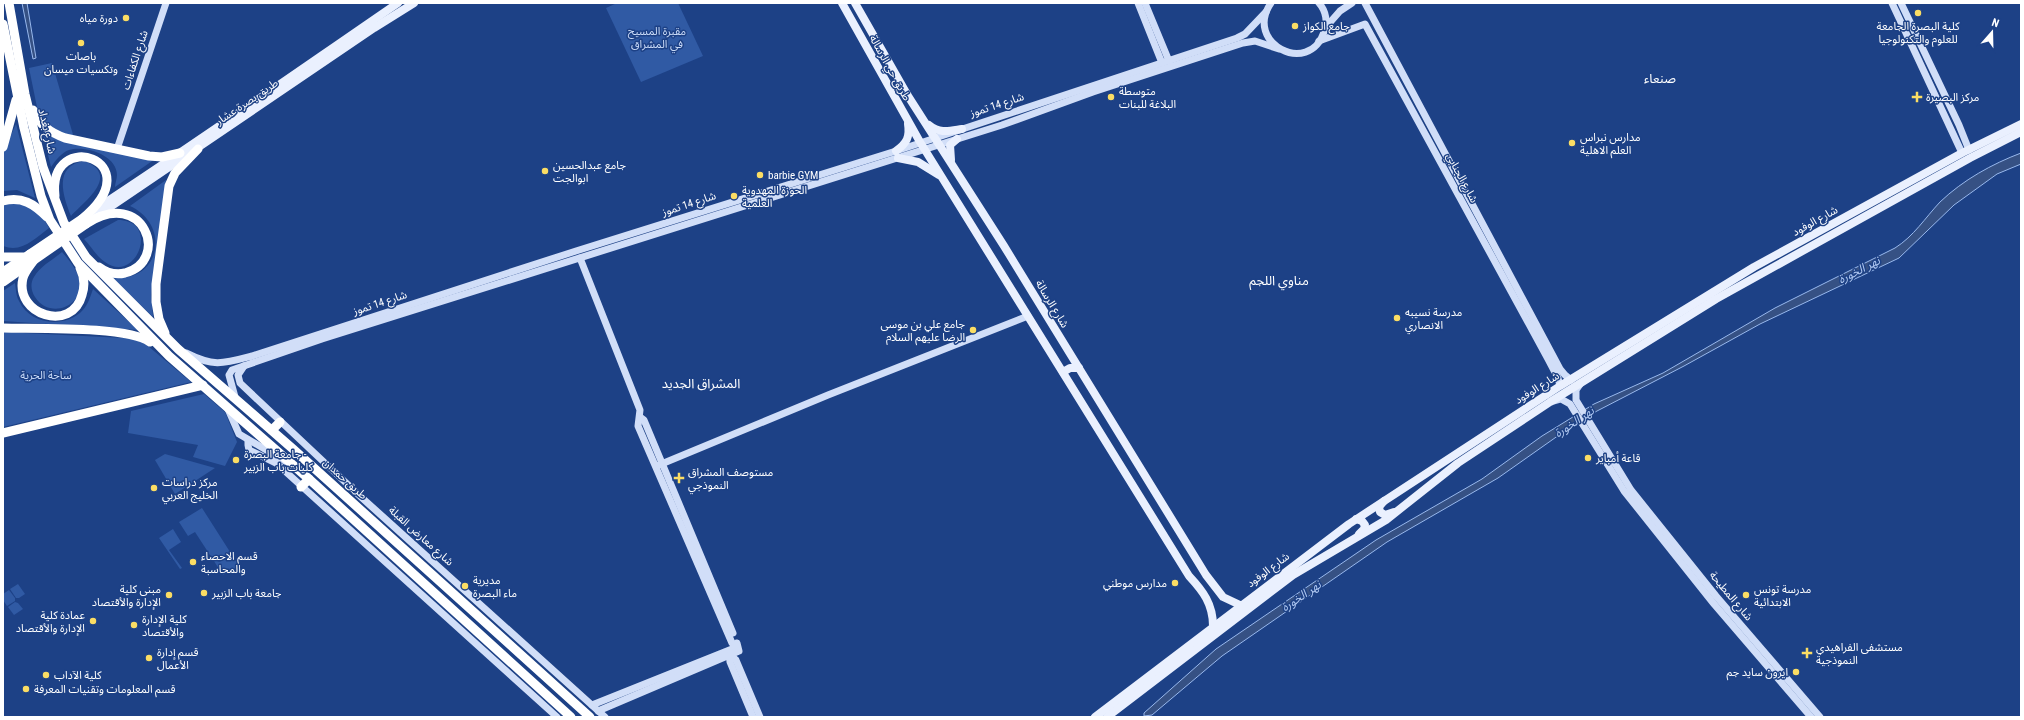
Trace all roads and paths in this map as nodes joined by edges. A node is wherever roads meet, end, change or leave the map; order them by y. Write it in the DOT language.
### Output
graph roads {
  1 [pos="9,3"];
  2 [pos="166,3"];
  3 [pos="398,3"];
  4 [pos="414,3"];
  5 [pos="842,3"];
  6 [pos="855,3"];
  7 [pos="1138,3"];
  8 [pos="1145,3"];
  9 [pos="1271,3"];
  10 [pos="1319,3"];
  11 [pos="1352,3"];
  12 [pos="1365,3"];
  13 [pos="1892,3"];
  14 [pos="1901,3"];
  15 [pos="1266,12"];
  16 [pos="3,24"];
  17 [pos="1326,28"];
  18 [pos="1319,42"];
  19 [pos="1279,49"];
  20 [pos="5,50"];
  21 [pos="1166,62"];
  22 [pos="21,94"];
  23 [pos="920,115"];
  24 [pos="907,121"];
  25 [pos="2021,124"];
  26 [pos="1955,126"];
  27 [pos="962,129"];
  28 [pos="2021,132"];
  29 [pos="934,137"];
  30 [pos="957,139"];
  31 [pos="939,145"];
  32 [pos="922,146"];
  33 [pos="3,147"];
  34 [pos="116,149"];
  35 [pos="198,149"];
  36 [pos="180,152"];
  37 [pos="1966,152"];
  38 [pos="897,154"];
  39 [pos="953,167"];
  40 [pos="941,176"];
  41 [pos="3,200"];
  42 [pos="57,207"];
  43 [pos="87,219"];
  44 [pos="50,220"];
  45 [pos="3,257"];
  46 [pos="32,257"];
  47 [pos="86,257"];
  48 [pos="580,258"];
  49 [pos="78,263"];
  50 [pos="3,272"];
  51 [pos="3,282"];
  52 [pos="1028,316"];
  53 [pos="3,328"];
  54 [pos="171,342"];
  55 [pos="1064,344"];
  56 [pos="178,349"];
  57 [pos="1050,352"];
  58 [pos="169,356"];
  59 [pos="226,363"];
  60 [pos="244,366"];
  61 [pos="1079,368"];
  62 [pos="232,370"];
  63 [pos="1558,370"];
  64 [pos="1063,372"];
  65 [pos="1571,380"];
  66 [pos="1583,381"];
  67 [pos="203,385"];
  68 [pos="1560,386"];
  69 [pos="235,397"];
  70 [pos="1550,402"];
  71 [pos="227,406"];
  72 [pos="1577,408"];
  73 [pos="280,422"];
  74 [pos="272,430"];
  75 [pos="3,433"];
  76 [pos="248,440"];
  77 [pos="659,465"];
  78 [pos="295,468"];
  79 [pos="309,479"];
  80 [pos="301,487"];
  81 [pos="361,497"];
  82 [pos="1386,499"];
  83 [pos="354,504"];
  84 [pos="1398,510"];
  85 [pos="1356,519"];
  86 [pos="1357,536"];
  87 [pos="1206,575"];
  88 [pos="1195,582"];
  89 [pos="442,584"];
  90 [pos="434,592"];
  91 [pos="1240,605"];
  92 [pos="1212,626"];
  93 [pos="729,653"];
  94 [pos="592,705"];
  95 [pos="598,711"];
  96 [pos="1811,714"];
  97 [pos="557,717"];
  98 [pos="571,717"];
  99 [pos="590,717"];
  100 [pos="605,717"];
  101 [pos="753,717"];
  102 [pos="760,717"];
  103 [pos="1095,717"];
  104 [pos="1107,717"];
  105 [pos="1820,717"];
  1 -- 22 [label="highway, شارع بغداد"];
  2 -- 34 [label="main road, شارع الكفاءات"];
  3 -- 36 [label="main road"];
  4 -- 35 [label="main road, طريق بصرة عشار"];
  5 -- 24 [label="main road, طريق حي الرسالة"];
  6 -- 23 [label="main road, شارع الرسالة"];
  7 -- 21 [label="main road"];
  8 -- 21 [label="main road"];
  9 -- 15 [label="main road"];
  10 -- 17 [label="main road"];
  11 -- 17 [label="main road"];
  12 -- 63 [label="main road, شارع الجنابي"];
  13 -- 26 [label="main road"];
  14 -- 26 [label="main road"];
  15 -- 19 [label="main road"];
  15 -- 21 [label="main road, شارع 14 تموز"];
  16 -- 20 [label="highway, شارع بغداد"];
  17 -- 18 [label="main road"];
  18 -- 19 [label="main road, شارع 14 تموز"];
  18 -- 63 [label="main road, شارع الجنابي"];
  19 -- 30 [label="main road, شارع 14 تموز"];
  20 -- 22 [label="highway, شارع بغداد"];
  21 -- 27 [label="main road, شارع 14 تموز"];
  22 -- 33 [label="highway"];
  22 -- 34 [label="highway"];
  22 -- 42 [label="highway, شارع بغداد"];
  22 -- 44 [label="highway, شارع بغداد"];
  23 -- 27 [label="main road"];
  23 -- 29 [label="main road, شارع الرسالة"];
  24 -- 32 [label="main road, طريق حي الرسالة"];
  24 -- 38 [label="main road"];
  25 -- 37 [label="main road, شارع الوفود"];
  26 -- 37 [label="main road"];
  27 -- 29 [label="main road, شارع 14 تموز"];
  28 -- 66 [label="main road, شارع الوفود"];
  29 -- 31 [label="main road, شارع الرسالة"];
  29 -- 32 [label="main road, شارع 14 تموز"];
  30 -- 31 [label="main road, شارع 14 تموز"];
  30 -- 39 [label="main road"];
  31 -- 32 [label="main road, شارع 14 تموز"];
  31 -- 39 [label="main road, شارع الرسالة"];
  32 -- 38 [label="main road, شارع 14 تموز"];
  32 -- 40 [label="main road"];
  34 -- 36 [label="highway"];
  35 -- 43 [label="main road, طريق بصرة عشار"];
  35 -- 54 [label="highway"];
  36 -- 43 [label="main road"];
  37 -- 65 [label="main road, شارع الوفود"];
  38 -- 40 [label="main road"];
  38 -- 48 [label="main road, شارع 14 تموز"];
  38 -- 59 [label="main road, شارع 14 تموز"];
  39 -- 55 [label="main road, شارع الرسالة"];
  40 -- 52 [label="main road"];
  41 -- 44 [label="highway"];
  42 -- 43 [label="highway"];
  42 -- 47 [label="highway, شارع بغداد"];
  43 -- 46 [label="highway, bridge"];
  43 -- 47 [label="highway"];
  44 -- 49 [label="highway, شارع بغداد"];
  45 -- 46 [label="highway"];
  46 -- 49 [label="highway"];
  46 -- 50 [label="highway"];
  46 -- 51 [label="highway"];
  47 -- 54 [label="highway, طريق حمدان"];
  48 -- 60 [label="main road, شارع 14 تموز"];
  48 -- 77 [label="main road"];
  49 -- 58 [label="highway"];
  52 -- 57 [label="main road"];
  52 -- 77 [label="main road"];
  53 -- 58 [label="highway"];
  54 -- 56 [label="highway, طريق حمدان"];
  55 -- 57 [label="main road"];
  55 -- 61 [label="main road, شارع الرسالة"];
  56 -- 59 [label="main road, شارع 14 تموز"];
  56 -- 69 [label="highway, طريق حمدان"];
  57 -- 64 [label="main road"];
  58 -- 67 [label="highway"];
  59 -- 62 [label="main road"];
  60 -- 62 [label="main road, شارع 14 تموز"];
  60 -- 73 [label="main road, شارع معارض القبلة"];
  61 -- 64 [label="main road"];
  61 -- 87 [label="main road, شارع الرسالة"];
  62 -- 69 [label="main road"];
  63 -- 65 [label="main road, شارع الجنابي"];
  63 -- 68 [label="main road, شارع الجنابي"];
  64 -- 88 [label="main road"];
  65 -- 68 [label="main road, شارع الوفود"];
  66 -- 70 [label="main road, شارع الوفود"];
  66 -- 72 [label="main road"];
  67 -- 71 [label="highway"];
  67 -- 75 [label="highway"];
  68 -- 82 [label="main road, شارع الوفود"];
  69 -- 74 [label="highway, طريق حمدان"];
  70 -- 72 [label="main road"];
  70 -- 84 [label="main road, شارع الوفود"];
  71 -- 76 [label="main road"];
  71 -- 78 [label="highway"];
  72 -- 96 [label="main road, شارع المطيحة"];
  73 -- 74 [label="highway"];
  73 -- 81 [label="main road, شارع معارض القبلة"];
  74 -- 83 [label="highway, طريق حمدان"];
  76 -- 78 [label="main road"];
  76 -- 80 [label="main road"];
  77 -- 93 [label="main road"];
  78 -- 79 [label="highway"];
  79 -- 80 [label="highway"];
  79 -- 90 [label="highway"];
  80 -- 97 [label="main road"];
  81 -- 83 [label="highway"];
  81 -- 94 [label="main road, شارع معارض القبلة"];
  82 -- 84 [label="main road"];
  82 -- 85 [label="main road, شارع الوفود"];
  83 -- 89 [label="highway, طريق حمدان"];
  84 -- 86 [label="main road, شارع الوفود"];
  85 -- 86 [label="main road"];
  85 -- 91 [label="main road, شارع الوفود"];
  86 -- 104 [label="main road, شارع الوفود"];
  87 -- 88 [label="main road"];
  87 -- 91 [label="main road, شارع الرسالة"];
  88 -- 92 [label="main road"];
  89 -- 90 [label="highway"];
  89 -- 99 [label="highway, طريق حمدان"];
  90 -- 98 [label="highway"];
  91 -- 92 [label="main road, شارع الوفود"];
  92 -- 103 [label="main road, شارع الوفود"];
  93 -- 94 [label="main road"];
  93 -- 95 [label="main road"];
  93 -- 101 [label="main road"];
  93 -- 102 [label="main road"];
  94 -- 95 [label="main road, شارع معارض القبلة"];
  95 -- 100 [label="main road, شارع معارض القبلة"];
  96 -- 105 [label="main road, شارع المطيحة"];
}
